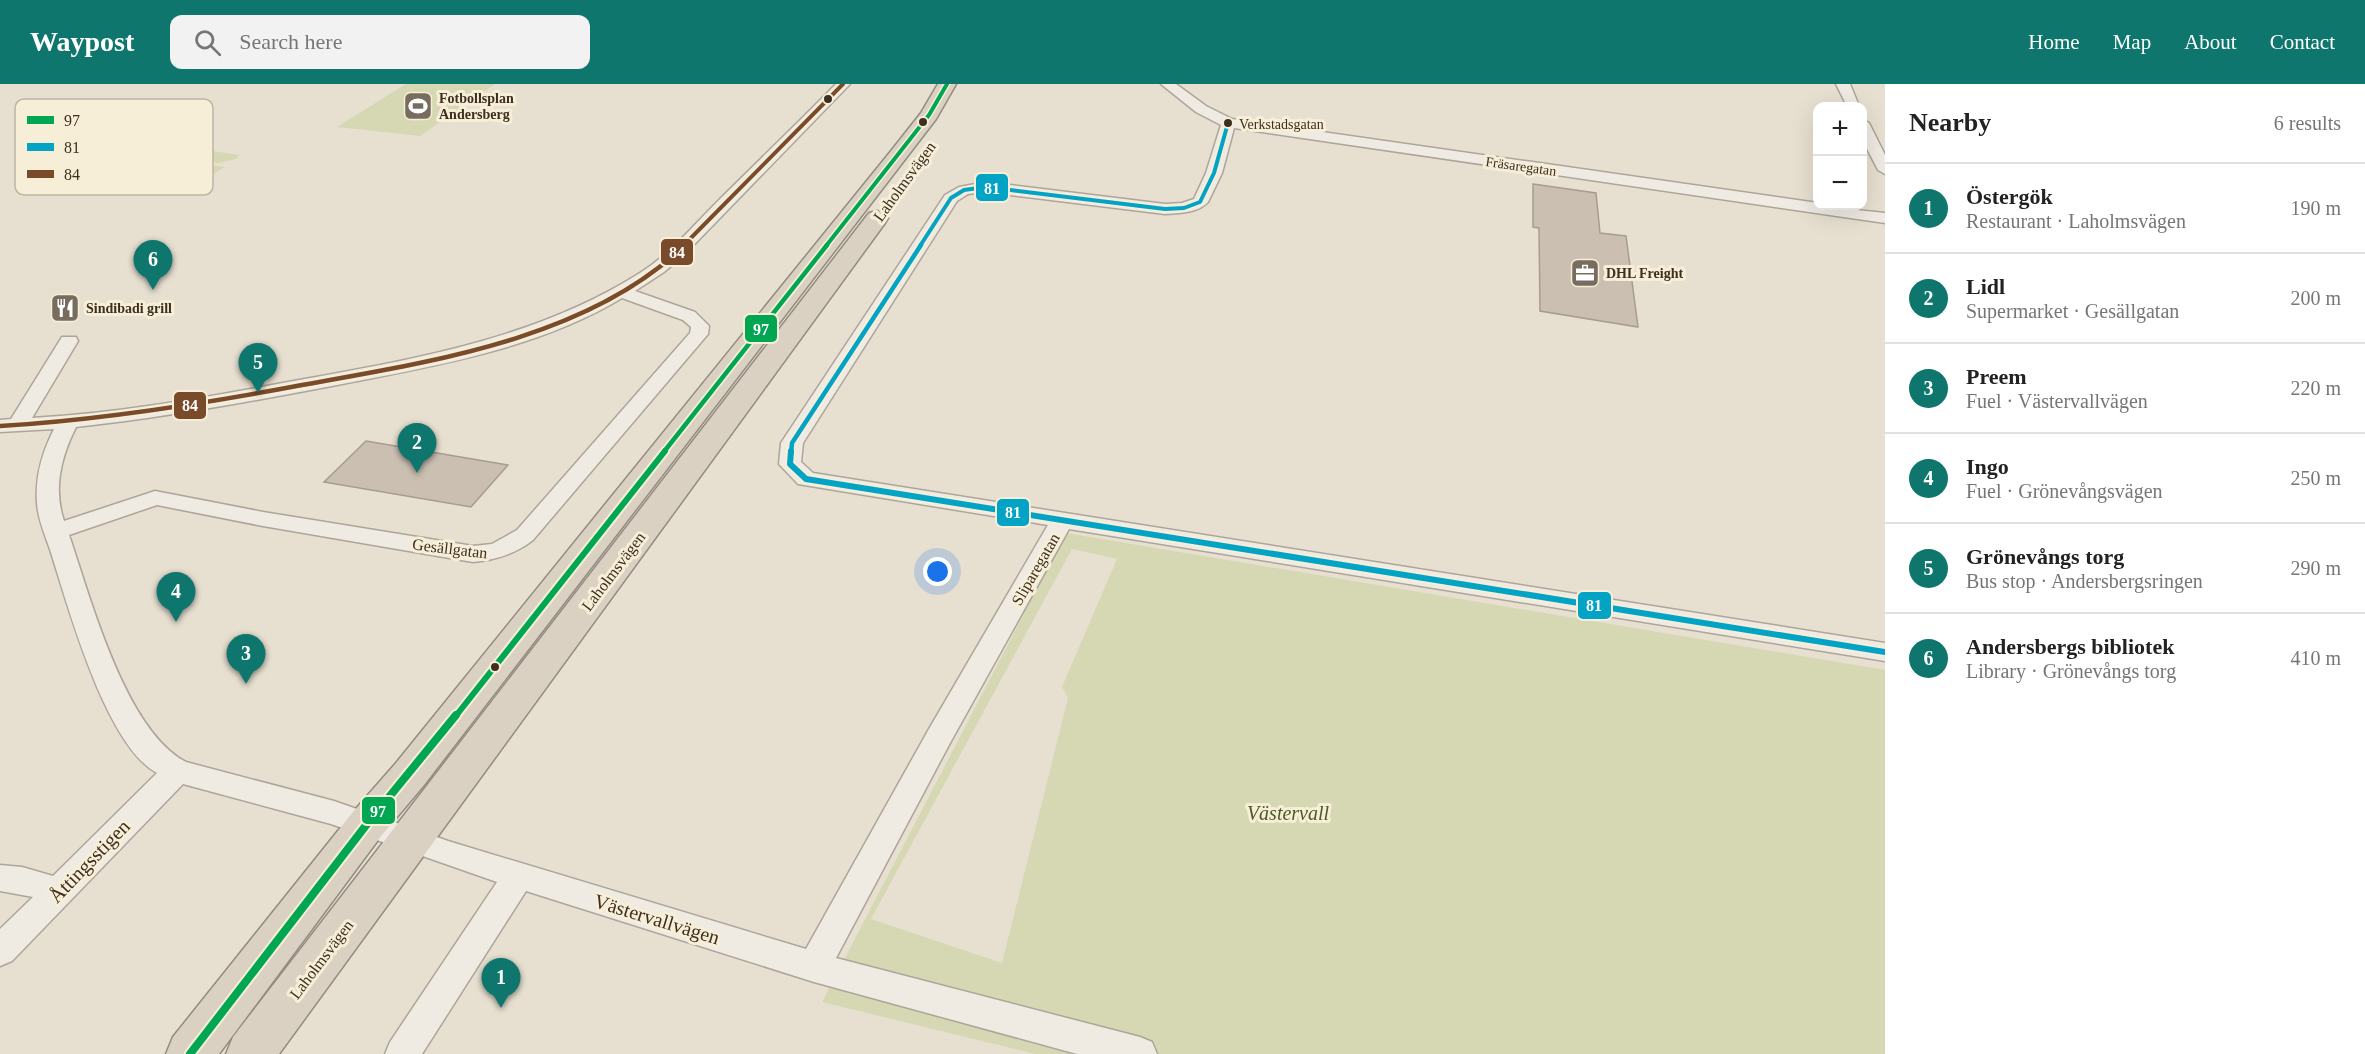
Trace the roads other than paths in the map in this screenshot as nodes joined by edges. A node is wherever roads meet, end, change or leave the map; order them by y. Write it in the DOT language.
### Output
graph roads {
  1 [pos="843,84"];
  2 [pos="947,84"];
  3 [pos="970,84"];
  4 [pos="1168,84"];
  5 [pos="1844,84"];
  6 [pos="1851,102"];
  7 [pos="1228,123"];
  8 [pos="1867,132"];
  9 [pos="1885,170"];
  10 [pos="1885,218"];
  11 [pos="622,292"];
  12 [pos="69,341"];
  13 [pos="68,423"];
  14 [pos="9,426"];
  15 [pos="1062,521"];
  16 [pos="55,532"];
  17 [pos="1885,652"];
  18 [pos="178,771"];
  19 [pos="367,824"];
  20 [pos="411,840"];
  21 [pos="519,875"];
  22 [pos="0,878"];
  23 [pos="60,892"];
  24 [pos="0,951"];
  25 [pos="813,967"];
  26 [pos="190,1054"];
  27 [pos="250,1054"];
  28 [pos="402,1054"];
  29 [pos="1140,1054"];
  1 -- 11 [label="street"];
  2 -- 19 [label="highway, Laholmsvägen"];
  3 -- 20 [label="highway, Laholmsvägen"];
  4 -- 7 [label="street, Fräsaregatan"];
  5 -- 6 [label="street"];
  7 -- 10 [label="street, Fräsaregatan"];
  7 -- 15 [label="street"];
  8 -- 9 [label="street"];
  11 -- 13 [label="street"];
  11 -- 16 [label="street, Gesällgatan"];
  12 -- 14 [label="street"];
  13 -- 14 [label="street"];
  13 -- 16 [label="street"];
  15 -- 17 [label="street, Sliparegatan"];
  15 -- 25 [label="street, Sliparegatan"];
  16 -- 18 [label="street"];
  18 -- 19 [label="street, Västervallvägen"];
  18 -- 23 [label="street, Åttingsstigen"];
  19 -- 20 [label="street, Västervallvägen"];
  19 -- 26 [label="highway, Laholmsvägen"];
  20 -- 21 [label="street, Västervallvägen"];
  20 -- 27 [label="highway, Laholmsvägen"];
  21 -- 25 [label="street, Västervallvägen"];
  21 -- 28 [label="street"];
  22 -- 23 [label="street"];
  23 -- 24 [label="street, Åttingsstigen"];
  25 -- 29 [label="street, Västervallvägen"];
}
